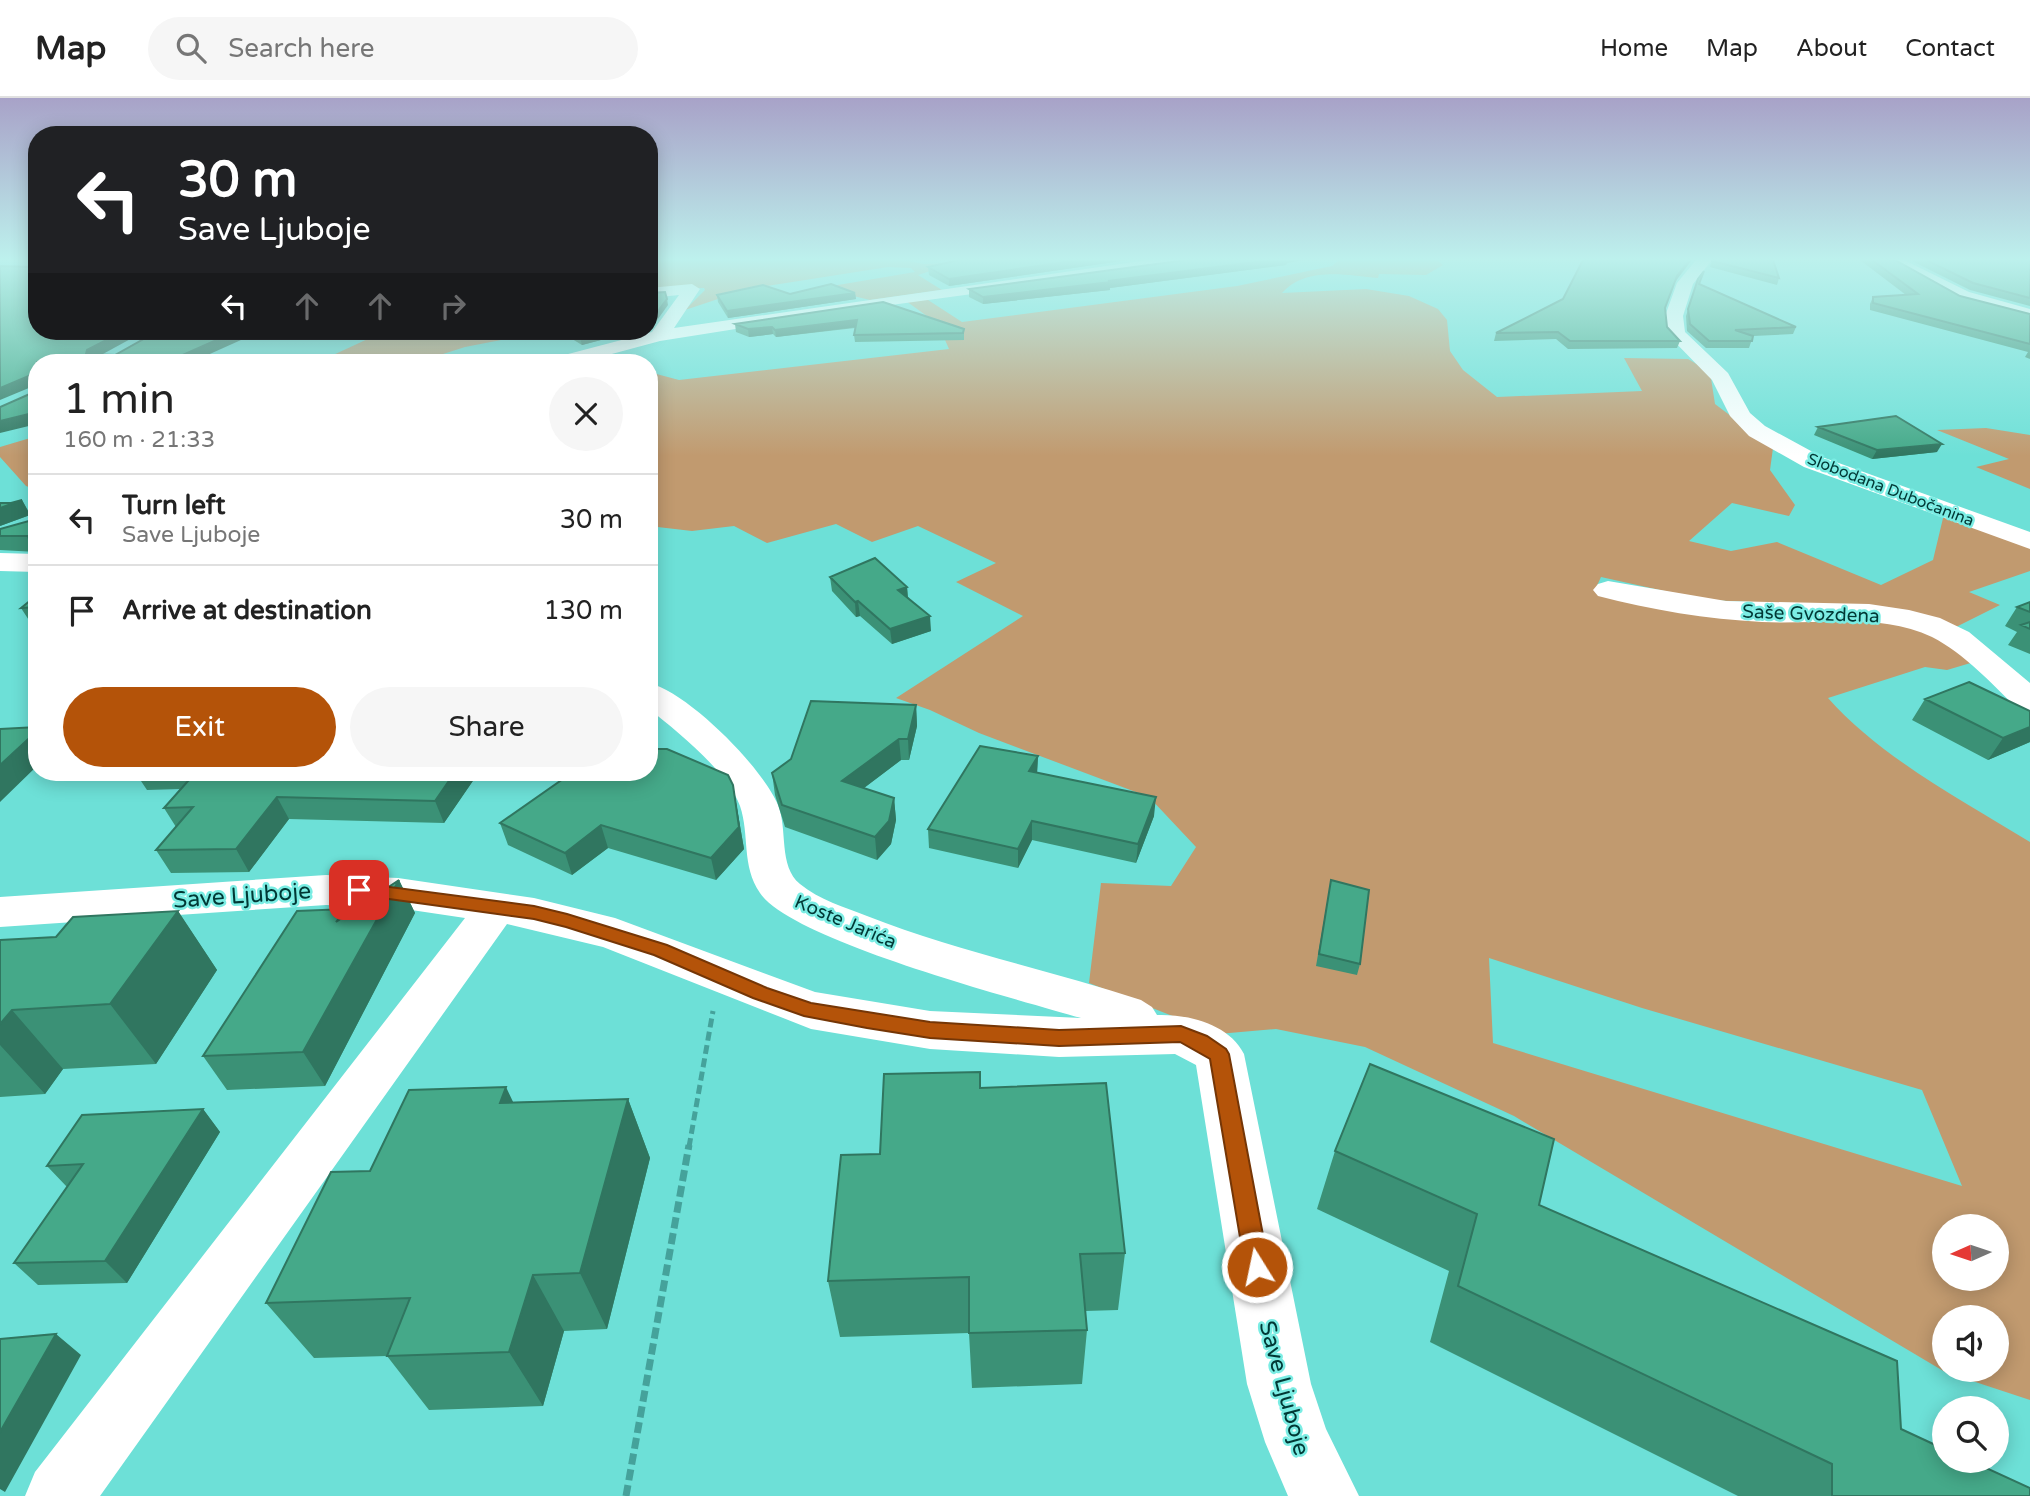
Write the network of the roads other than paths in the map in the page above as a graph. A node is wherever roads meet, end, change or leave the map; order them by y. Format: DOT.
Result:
graph roads {
  1 [pos="667,325"];
  2 [pos="727,325"];
  3 [pos="1675,325"];
  4 [pos="659,336"];
  5 [pos="644,340"];
  6 [pos="590,354"];
  7 [pos="2030,541"];
  8 [pos="0,562"];
  9 [pos="28,563"];
  10 [pos="1608,590"];
  11 [pos="658,700"];
  12 [pos="2030,702"];
  13 [pos="496,908"];
  14 [pos="0,912"];
  15 [pos="1142,1035"];
  16 [pos="59,1496"];
  17 [pos="1325,1496"];
  1 -- 4 [label="street"];
  2 -- 4 [label="street"];
  3 -- 7 [label="street, Slobodana Dubočanina"];
  5 -- 6 [label="street"];
  8 -- 9 [label="street"];
  10 -- 12 [label="street, Saše Gvozdena"];
  11 -- 15 [label="street, Koste Jarića"];
  13 -- 14 [label="street, Save Ljuboje"];
  13 -- 15 [label="street, Save Ljuboje"];
  13 -- 16 [label="street"];
  15 -- 17 [label="street, Save Ljuboje"];
}
